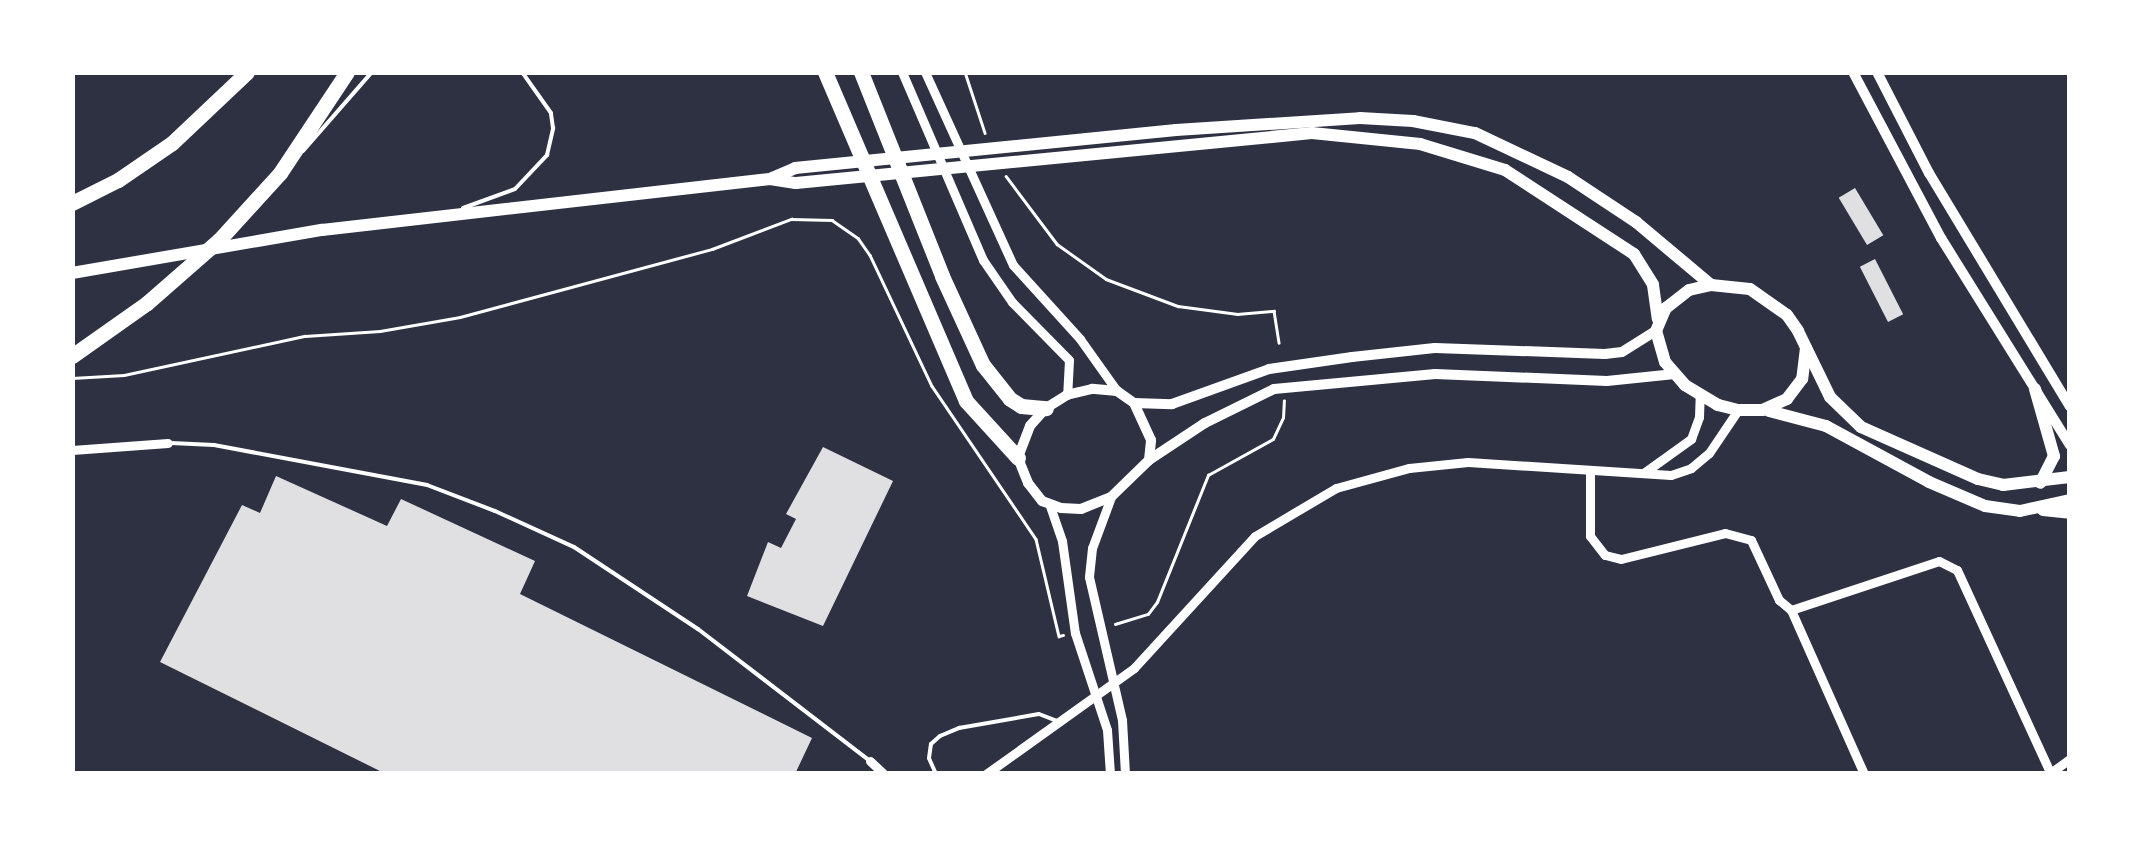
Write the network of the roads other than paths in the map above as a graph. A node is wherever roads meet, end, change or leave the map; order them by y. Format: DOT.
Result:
graph roads {
  1 [pos="247,72"];
  2 [pos="347,72"];
  3 [pos="372,72"];
  4 [pos="522,72"];
  5 [pos="825,72"];
  6 [pos="861,72"];
  7 [pos="902,72"];
  8 [pos="926,72"];
  9 [pos="1853,72"];
  10 [pos="1877,72"];
  11 [pos="1177,137"];
  12 [pos="262,194"];
  13 [pos="72,203"];
  14 [pos="416,219"];
  15 [pos="72,273"];
  16 [pos="1711,285"];
  17 [pos="1657,325"];
  18 [pos="1806,348"];
  19 [pos="72,356"];
  20 [pos="1675,374"];
  21 [pos="2035,389"];
  22 [pos="1117,391"];
  23 [pos="1067,394"];
  24 [pos="1700,394"];
  25 [pos="1134,403"];
  26 [pos="2070,406"];
  27 [pos="1046,408"];
  28 [pos="1738,410"];
  29 [pos="1762,410"];
  30 [pos="168,443"];
  31 [pos="2070,445"];
  32 [pos="72,450"];
  33 [pos="1018,458"];
  34 [pos="1149,460"];
  35 [pos="1590,472"];
  36 [pos="1643,474"];
  37 [pos="2070,478"];
  38 [pos="2040,484"];
  39 [pos="1111,497"];
  40 [pos="2070,500"];
  41 [pos="1050,506"];
  42 [pos="2041,510"];
  43 [pos="2070,513"];
  44 [pos="1791,610"];
  45 [pos="1112,684"];
  46 [pos="1095,696"];
  47 [pos="1057,720"];
  48 [pos="2070,758"];
  49 [pos="870,761"];
  50 [pos="2050,773"];
  51 [pos="884,774"];
  52 [pos="936,774"];
  53 [pos="986,774"];
  54 [pos="1110,774"];
  55 [pos="1125,774"];
  56 [pos="1864,774"];
  1 -- 13 [label="highway"];
  2 -- 12 [label="highway"];
  3 -- 12 [label="lane"];
  4 -- 14 [label="lane"];
  5 -- 33 [label="highway"];
  6 -- 27 [label="highway"];
  7 -- 23 [label="street"];
  8 -- 22 [label="street"];
  9 -- 21 [label="street"];
  10 -- 26 [label="street"];
  11 -- 14 [label="main road"];
  11 -- 16 [label="main road"];
  11 -- 17 [label="main road"];
  12 -- 19 [label="highway"];
  14 -- 15 [label="main road"];
  16 -- 17 [label="main road"];
  16 -- 18 [label="main road"];
  17 -- 20 [label="main road"];
  17 -- 25 [label="street"];
  18 -- 29 [label="main road"];
  18 -- 38 [label="main road"];
  20 -- 24 [label="main road"];
  20 -- 34 [label="street"];
  21 -- 31 [label="street"];
  21 -- 38 [label="main road"];
  22 -- 23 [label="street"];
  22 -- 25 [label="street"];
  23 -- 27 [label="street"];
  24 -- 28 [label="main road"];
  24 -- 36 [label="street"];
  25 -- 34 [label="street"];
  27 -- 33 [label="street"];
  28 -- 29 [label="main road"];
  28 -- 36 [label="street"];
  29 -- 42 [label="main road"];
  30 -- 32 [label="street"];
  30 -- 49 [label="lane"];
  33 -- 41 [label="street"];
  34 -- 39 [label="street"];
  35 -- 36 [label="street"];
  35 -- 44 [label="street"];
  35 -- 45 [label="street"];
  37 -- 38 [label="main road"];
  39 -- 41 [label="street"];
  39 -- 45 [label="street"];
  40 -- 42 [label="main road"];
  41 -- 46 [label="street"];
  42 -- 43 [label="main road"];
  44 -- 50 [label="street"];
  44 -- 56 [label="street"];
  45 -- 46 [label="street"];
  45 -- 55 [label="street"];
  46 -- 47 [label="street"];
  46 -- 54 [label="street"];
  47 -- 52 [label="lane"];
  47 -- 53 [label="street"];
  48 -- 50 [label="street"];
  49 -- 51 [label="street"];
}
